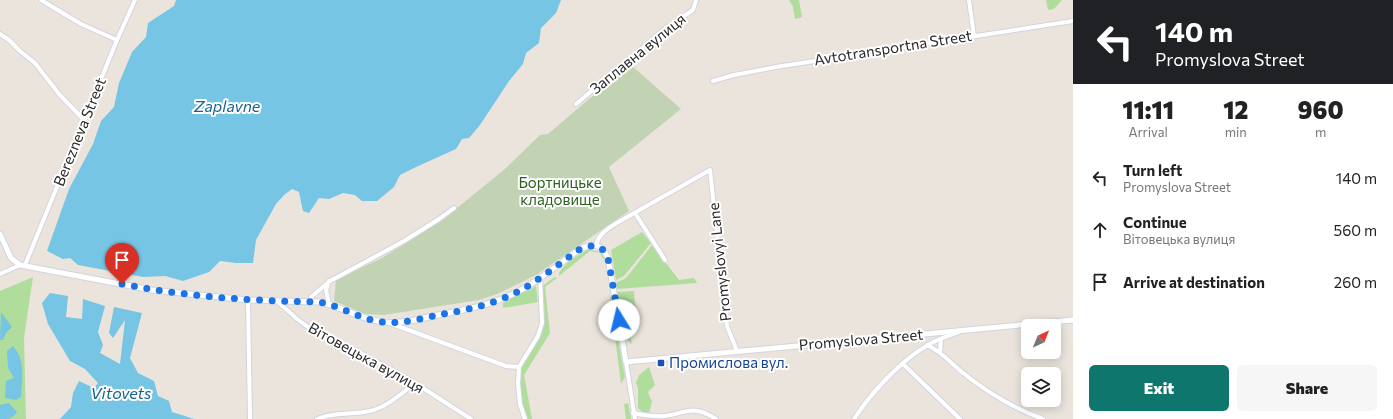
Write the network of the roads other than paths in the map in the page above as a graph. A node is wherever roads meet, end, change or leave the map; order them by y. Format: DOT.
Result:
graph roads {
  1 [pos="41,0"];
  2 [pos="135,0"];
  3 [pos="696,0"];
  4 [pos="969,0"];
  5 [pos="1073,21"];
  6 [pos="0,34"];
  7 [pos="974,36"];
  8 [pos="117,40"];
  9 [pos="713,81"];
  10 [pos="576,104"];
  11 [pos="84,120"];
  12 [pos="454,208"];
  13 [pos="635,213"];
  14 [pos="0,234"];
  15 [pos="596,245"];
  16 [pos="665,260"];
  17 [pos="23,265"];
  18 [pos="0,274"];
  19 [pos="540,277"];
  20 [pos="330,281"];
  21 [pos="248,300"];
  22 [pos="277,301"];
  23 [pos="310,302"];
  24 [pos="329,304"];
  25 [pos="1073,320"];
  26 [pos="388,322"];
  27 [pos="963,330"];
  28 [pos="941,339"];
  29 [pos="927,345"];
  30 [pos="737,351"];
  31 [pos="940,353"];
  32 [pos="626,362"];
  33 [pos="903,364"];
  34 [pos="518,367"];
  35 [pos="415,383"];
  36 [pos="633,413"];
  37 [pos="250,419"];
  38 [pos="317,419"];
  39 [pos="470,419"];
  40 [pos="525,419"];
  41 [pos="634,419"];
  42 [pos="716,419"];
  43 [pos="854,419"];
  44 [pos="960,419"];
  45 [pos="1043,419"];
  1 -- 8 [label="street"];
  2 -- 8 [label="street, Berezneva Street"];
  3 -- 10 [label="street, Заплавна вулиця"];
  4 -- 7 [label="street"];
  5 -- 7 [label="street, Avtotransportna Street"];
  6 -- 11 [label="street"];
  7 -- 9 [label="street, Avtotransportna Street"];
  8 -- 11 [label="street, Berezneva Street"];
  11 -- 17 [label="street, Berezneva Street"];
  12 -- 20 [label="street"];
  13 -- 15 [label="street"];
  13 -- 16 [label="street"];
  13 -- 30 [label="street, Promyslovyi Lane"];
  14 -- 17 [label="street"];
  15 -- 19 [label="street"];
  15 -- 32 [label="street"];
  17 -- 18 [label="street"];
  17 -- 21 [label="street"];
  19 -- 26 [label="street"];
  19 -- 34 [label="street"];
  20 -- 23 [label="street"];
  20 -- 24 [label="street"];
  21 -- 22 [label="street"];
  21 -- 37 [label="street"];
  22 -- 23 [label="street"];
  22 -- 35 [label="street, Вітовецька вулиця"];
  23 -- 24 [label="street"];
  24 -- 26 [label="street"];
  25 -- 27 [label="street, Promyslova Street"];
  26 -- 34 [label="street"];
  27 -- 28 [label="street"];
  27 -- 30 [label="street, Promyslova Street"];
  28 -- 29 [label="street"];
  28 -- 31 [label="street"];
  29 -- 31 [label="street"];
  29 -- 33 [label="street"];
  30 -- 32 [label="street, Promyslova Street"];
  31 -- 45 [label="street"];
  32 -- 36 [label="street"];
  33 -- 43 [label="street"];
  33 -- 44 [label="street"];
  34 -- 40 [label="street"];
  35 -- 38 [label="street"];
  35 -- 39 [label="street, Вітовецька вулиця"];
  36 -- 41 [label="street"];
  36 -- 42 [label="street"];
}
